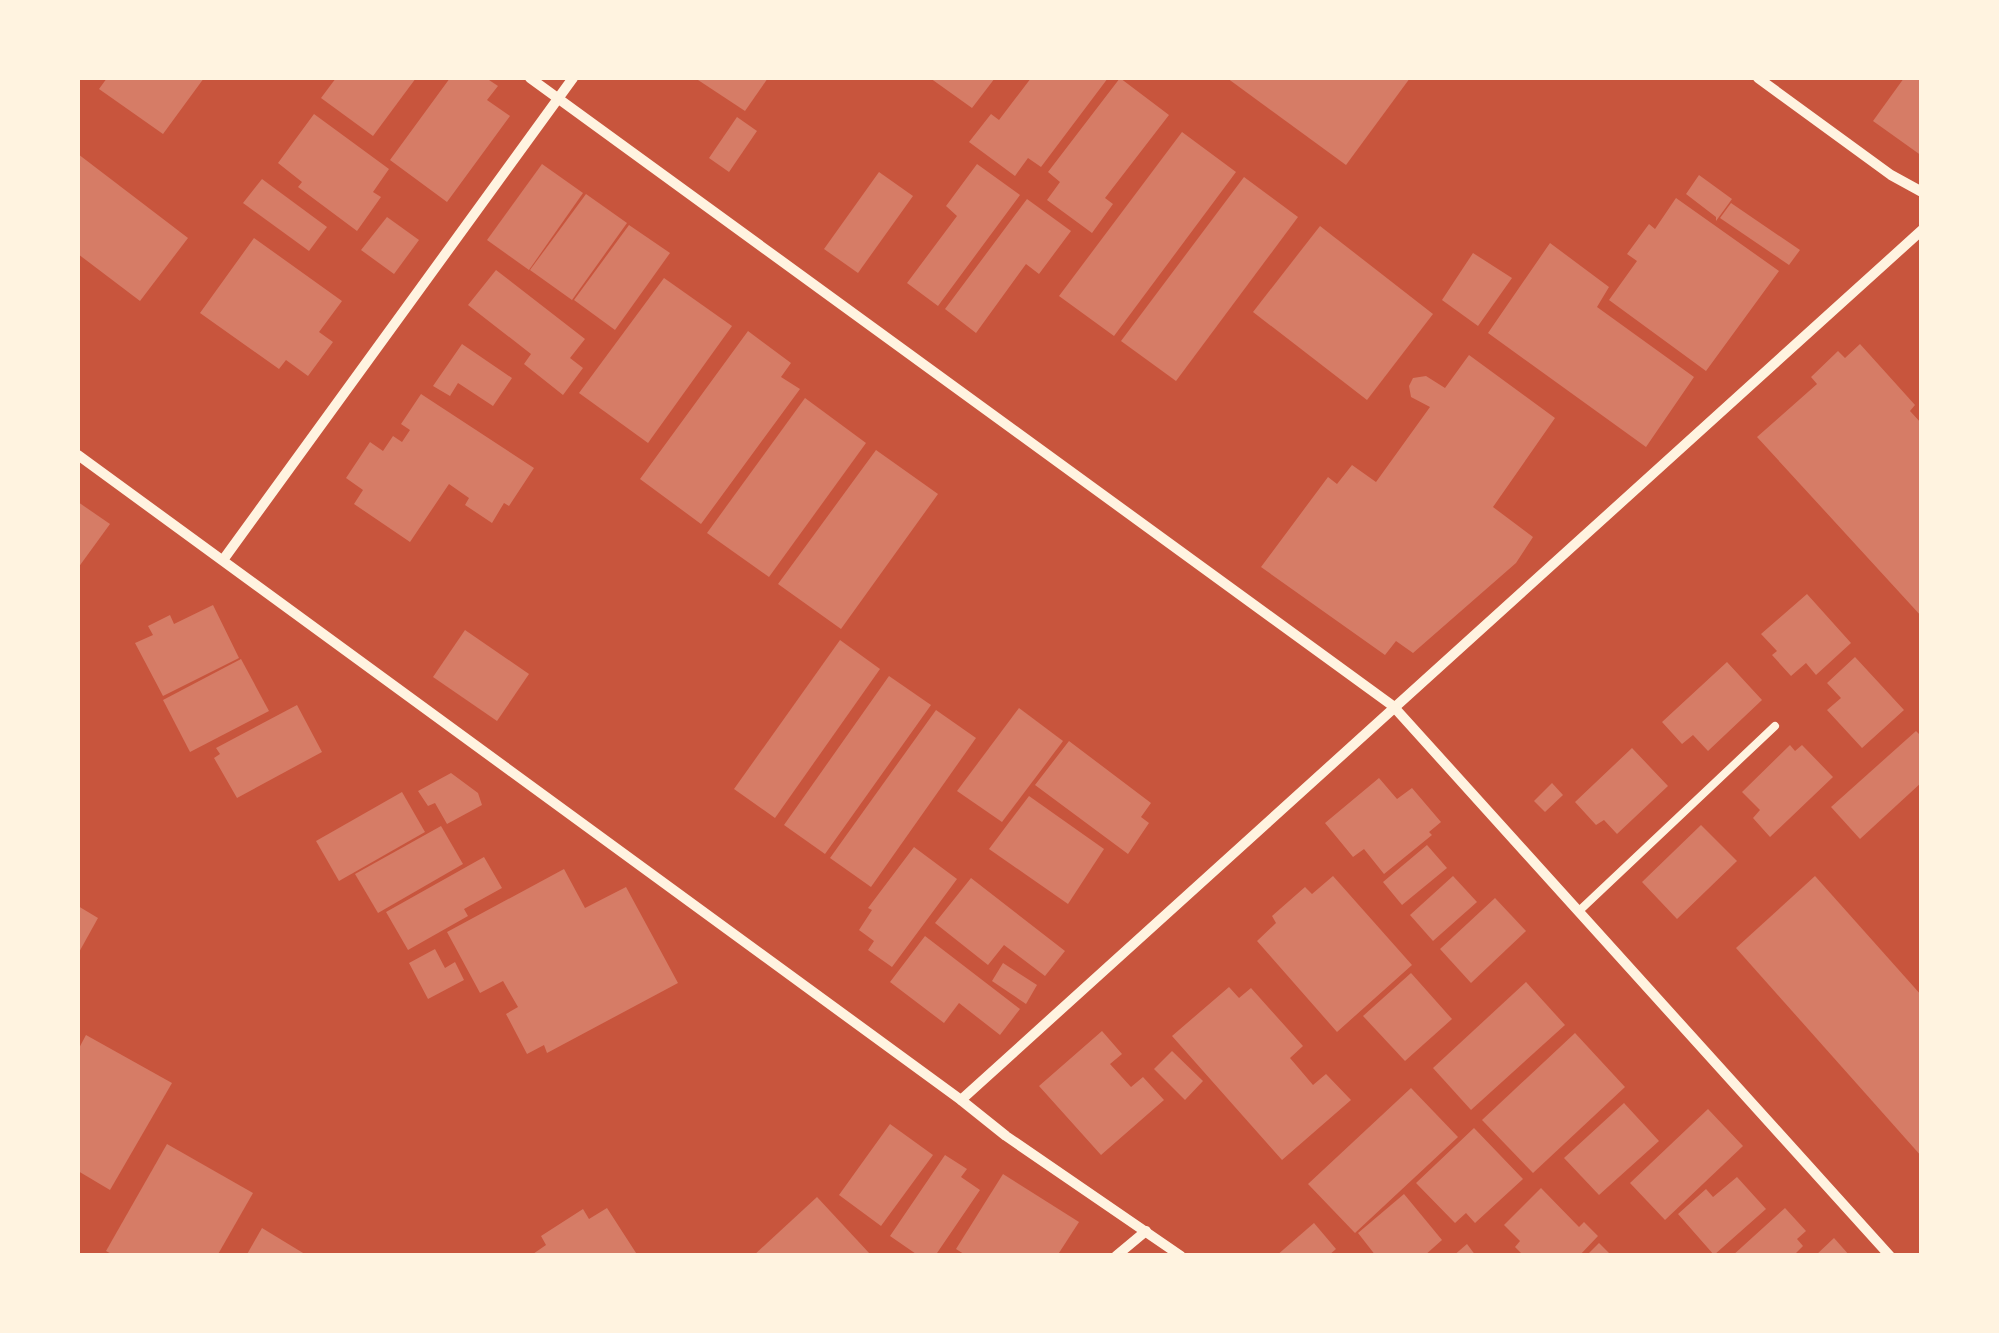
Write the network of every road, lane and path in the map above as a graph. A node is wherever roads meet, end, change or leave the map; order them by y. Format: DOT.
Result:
graph roads {
  1 [pos="530,78"];
  2 [pos="573,78"];
  3 [pos="1758,78"];
  4 [pos="558,98"];
  5 [pos="1922,192"];
  6 [pos="1922,230"];
  7 [pos="78,455"];
  8 [pos="223,560"];
  9 [pos="1393,706"];
  10 [pos="1776,726"];
  11 [pos="1580,912"];
  12 [pos="961,1100"];
  13 [pos="1146,1231"];
  14 [pos="1116,1256"];
  15 [pos="1181,1256"];
  16 [pos="1890,1256"];
  1 -- 4 [label="street"];
  2 -- 4 [label="street"];
  3 -- 5 [label="street"];
  4 -- 8 [label="street"];
  4 -- 9 [label="street"];
  6 -- 9 [label="street"];
  7 -- 8 [label="street"];
  8 -- 12 [label="street"];
  9 -- 11 [label="street"];
  9 -- 12 [label="street"];
  10 -- 11 [label="lane"];
  11 -- 16 [label="street"];
  12 -- 13 [label="street"];
  13 -- 14 [label="street"];
  13 -- 15 [label="street"];
}
